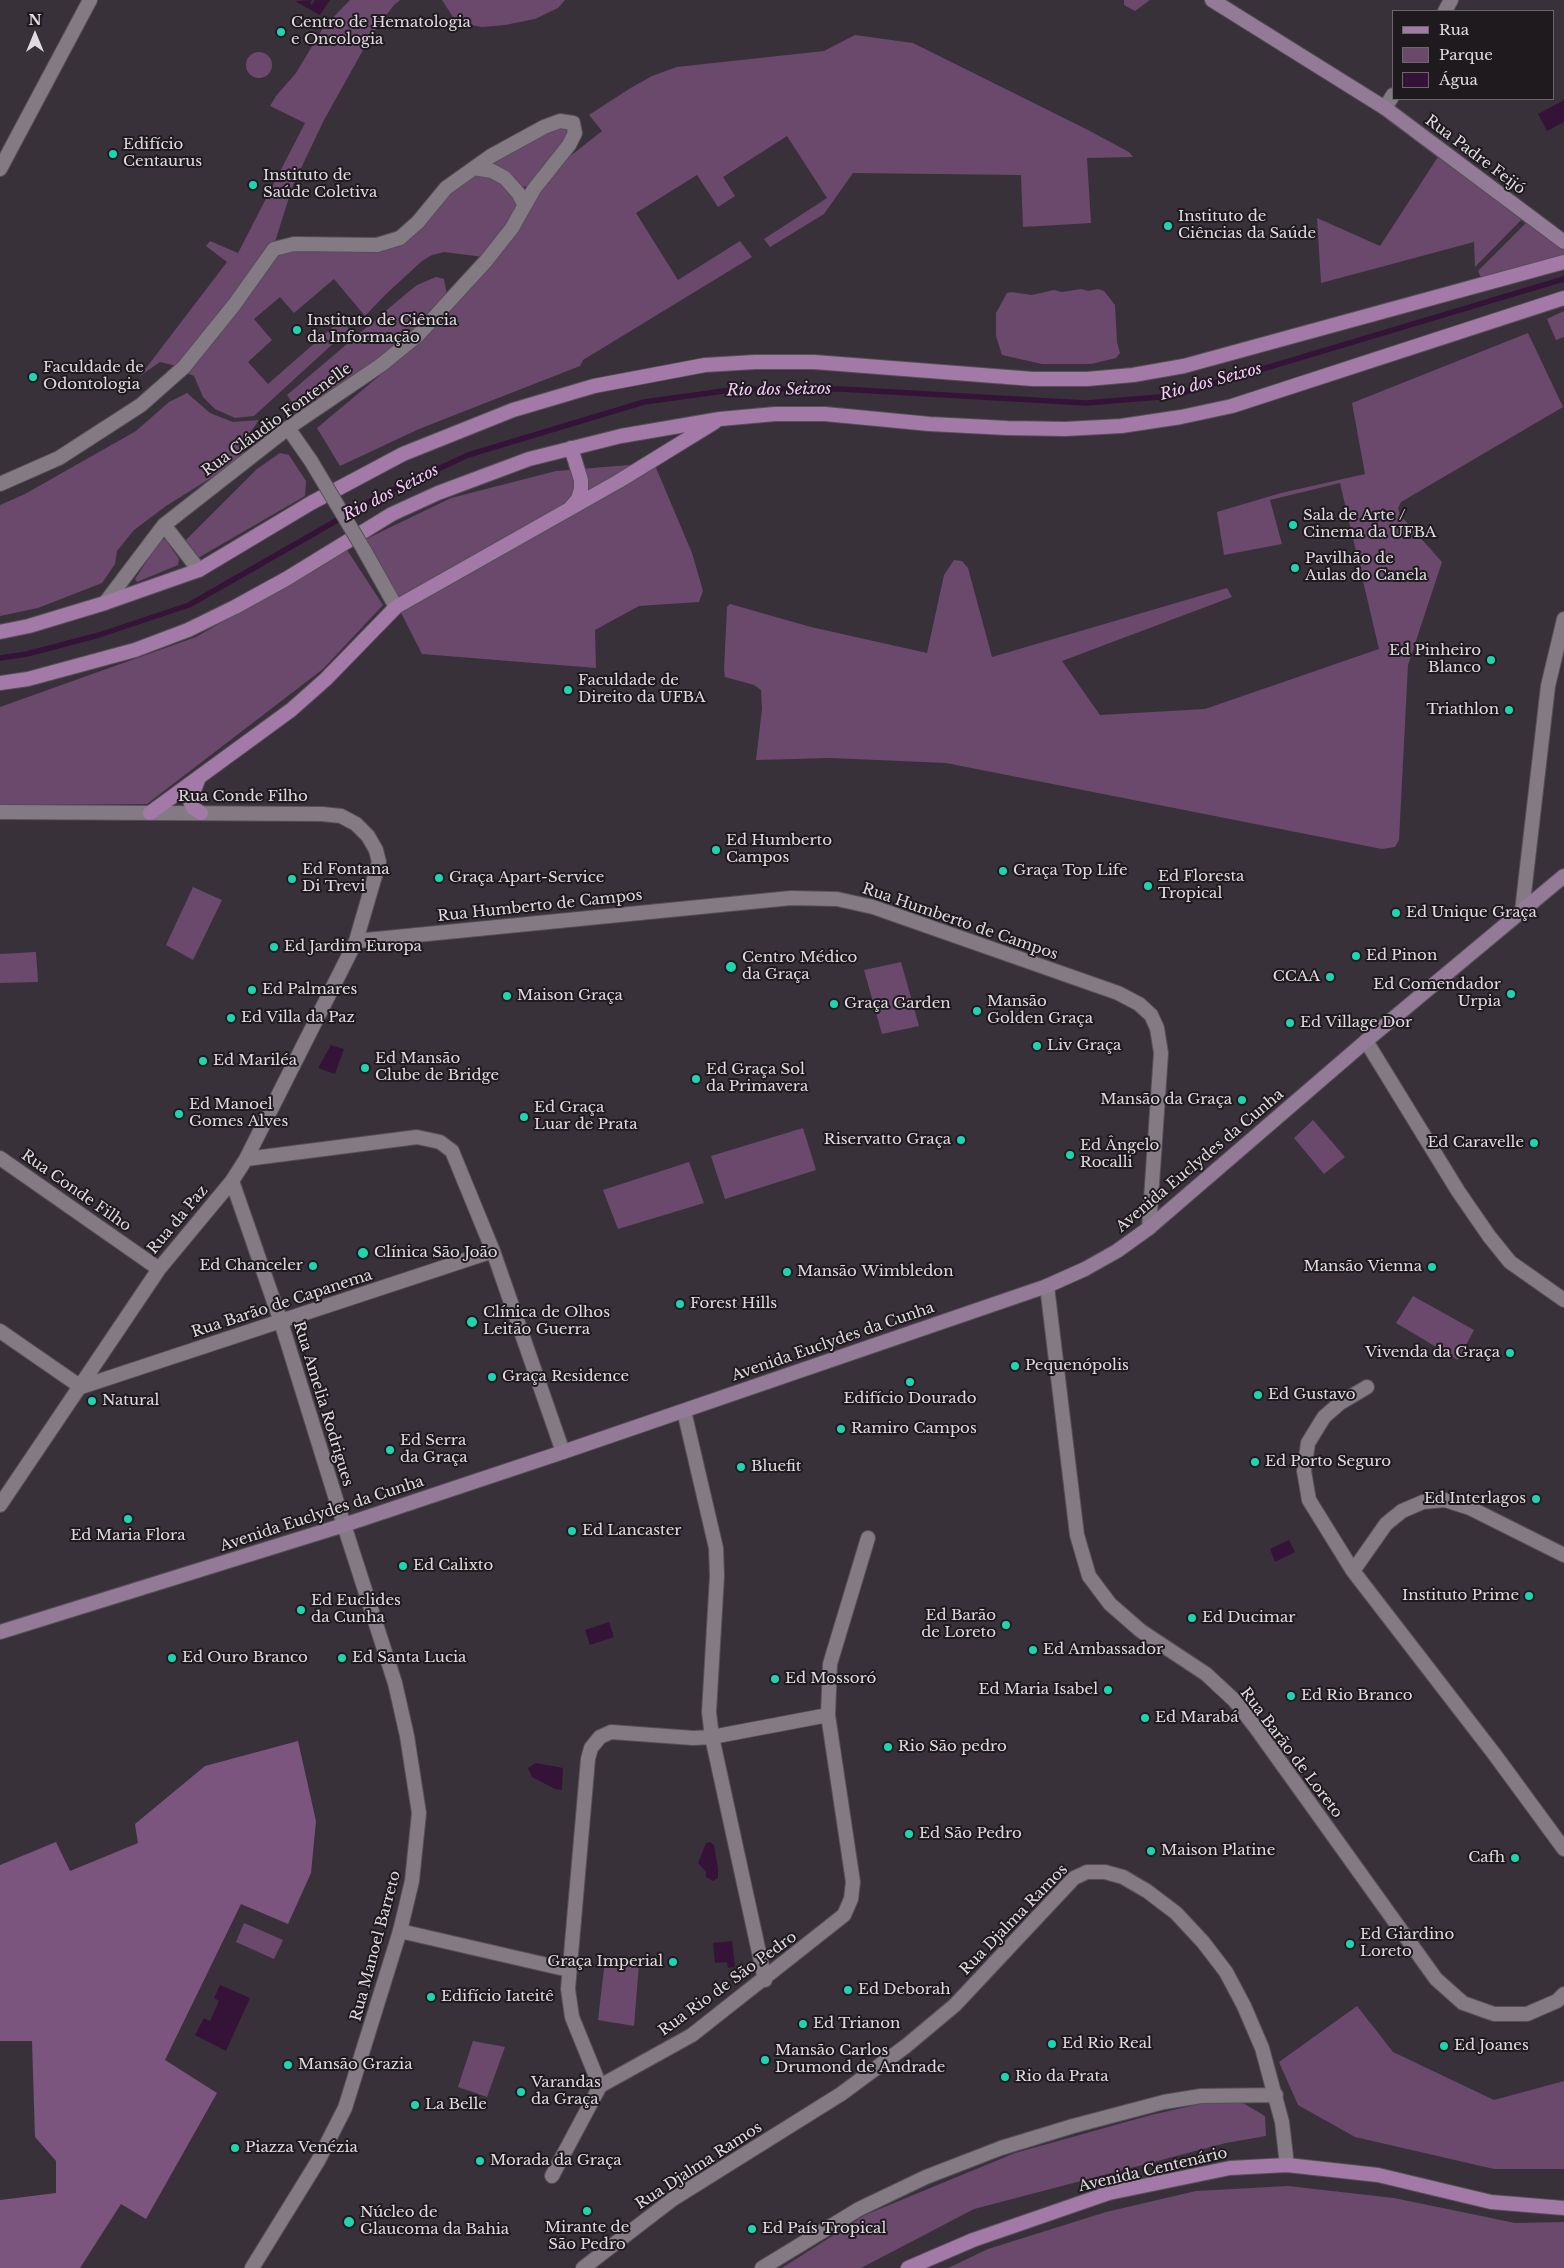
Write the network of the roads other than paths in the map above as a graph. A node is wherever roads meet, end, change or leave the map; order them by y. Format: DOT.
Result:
graph roads {
  1 [pos="90,0"];
  2 [pos="1212,0"];
  3 [pos="1392,97"];
  4 [pos="1385,108"];
  5 [pos="474,168"];
  6 [pos="0,169"];
  7 [pos="515,188"];
  8 [pos="534,189"];
  9 [pos="524,204"];
  10 [pos="1564,242"];
  11 [pos="1564,262"];
  12 [pos="1564,298"];
  13 [pos="720,419"];
  14 [pos="288,428"];
  15 [pos="571,448"];
  16 [pos="0,484"];
  17 [pos="571,508"];
  18 [pos="164,525"];
  19 [pos="199,570"];
  20 [pos="104,603"];
  21 [pos="396,607"];
  22 [pos="1564,619"];
  23 [pos="0,632"];
  24 [pos="28,679"];
  25 [pos="0,684"];
  26 [pos="0,691"];
  27 [pos="198,778"];
  28 [pos="0,812"];
  29 [pos="150,813"];
  30 [pos="201,813"];
  31 [pos="1564,876"];
  32 [pos="1522,911"];
  33 [pos="356,941"];
  34 [pos="1366,1041"];
  35 [pos="0,1158"];
  36 [pos="246,1159"];
  37 [pos="232,1181"];
  38 [pos="1149,1228"];
  39 [pos="493,1251"];
  40 [pos="159,1269"];
  41 [pos="1048,1286"];
  42 [pos="1564,1300"];
  43 [pos="281,1322"];
  44 [pos="0,1331"];
  45 [pos="81,1387"];
  46 [pos="1366,1387"];
  47 [pos="684,1411"];
  48 [pos="563,1452"];
  49 [pos="0,1505"];
  50 [pos="344,1525"];
  51 [pos="868,1538"];
  52 [pos="1564,1555"];
  53 [pos="1354,1571"];
  54 [pos="0,1632"];
  55 [pos="828,1715"];
  56 [pos="712,1737"];
  57 [pos="1564,1848"];
  58 [pos="400,1931"];
  59 [pos="569,1970"];
  60 [pos="765,1980"];
  61 [pos="1564,1994"];
  62 [pos="600,2086"];
  63 [pos="1276,2095"];
  64 [pos="1287,2165"];
  65 [pos="552,2176"];
  66 [pos="1564,2208"];
  67 [pos="252,2268"];
  68 [pos="583,2268"];
  69 [pos="762,2268"];
  70 [pos="908,2268"];
  1 -- 6 [label="street"];
  2 -- 4 [label="main road, Rua Padre Feijó"];
  3 -- 4 [label="street"];
  4 -- 10 [label="main road, Rua Padre Feijó"];
  5 -- 7 [label="street"];
  5 -- 8 [label="street, Rua Cláudio Fontenelle"];
  5 -- 16 [label="street"];
  7 -- 8 [label="street"];
  7 -- 9 [label="street"];
  8 -- 9 [label="street, Rua Cláudio Fontenelle"];
  9 -- 14 [label="street, Rua Cláudio Fontenelle"];
  11 -- 19 [label="main road"];
  12 -- 13 [label="main road"];
  13 -- 15 [label="main road"];
  13 -- 17 [label="main road"];
  14 -- 18 [label="street, Rua Cláudio Fontenelle"];
  14 -- 21 [label="street, bridge"];
  15 -- 17 [label="main road"];
  15 -- 24 [label="main road"];
  17 -- 21 [label="main road"];
  18 -- 19 [label="street"];
  18 -- 20 [label="street, Rua Cláudio Fontenelle"];
  19 -- 20 [label="main road"];
  20 -- 23 [label="main road"];
  21 -- 27 [label="main road"];
  22 -- 32 [label="street"];
  24 -- 25 [label="main road"];
  24 -- 26 [label="main road"];
  27 -- 29 [label="main road"];
  27 -- 30 [label="main road"];
  28 -- 29 [label="street, Rua Conde Filho"];
  29 -- 30 [label="street, Rua Conde Filho"];
  30 -- 33 [label="street, Rua Conde Filho"];
  31 -- 32 [label="main road, Avenida Euclydes da Cunha"];
  32 -- 34 [label="main road, Avenida Euclydes da Cunha"];
  33 -- 36 [label="street, Rua da Paz"];
  33 -- 38 [label="street, Rua Humberto de Campos"];
  34 -- 38 [label="main road, Avenida Euclydes da Cunha"];
  34 -- 42 [label="street"];
  35 -- 40 [label="street, Rua Conde Filho"];
  36 -- 37 [label="street, Rua da Paz"];
  36 -- 39 [label="street"];
  37 -- 40 [label="street, Rua da Paz"];
  37 -- 43 [label="street, Rua Amelia Rodrigues"];
  38 -- 41 [label="main road, Avenida Euclydes da Cunha"];
  39 -- 43 [label="street, Rua Barão de Capanema"];
  39 -- 48 [label="street"];
  40 -- 45 [label="street, Rua da Paz"];
  41 -- 47 [label="main road, Avenida Euclydes da Cunha"];
  41 -- 61 [label="street, Rua Barão de Loreto"];
  43 -- 45 [label="street, Rua Barão de Capanema"];
  43 -- 50 [label="street, Rua Amelia Rodrigues"];
  44 -- 45 [label="street"];
  45 -- 49 [label="street, Rua da Paz"];
  46 -- 53 [label="street"];
  47 -- 48 [label="main road, Avenida Euclydes da Cunha"];
  47 -- 56 [label="street"];
  48 -- 50 [label="main road, Avenida Euclydes da Cunha"];
  50 -- 54 [label="main road, Avenida Euclydes da Cunha"];
  50 -- 58 [label="street, Rua Manoel Barreto"];
  51 -- 55 [label="street, Rua Rio de São Pedro"];
  52 -- 53 [label="street"];
  53 -- 57 [label="street"];
  55 -- 56 [label="street"];
  55 -- 60 [label="street, Rua Rio de São Pedro"];
  56 -- 59 [label="street"];
  56 -- 60 [label="street"];
  58 -- 59 [label="street"];
  58 -- 67 [label="street, Rua Manoel Barreto"];
  59 -- 62 [label="street"];
  60 -- 62 [label="street, Rua Rio de São Pedro"];
  62 -- 65 [label="street"];
  63 -- 64 [label="street, Rua Djalma Ramos"];
  63 -- 68 [label="street, Rua Djalma Ramos"];
  63 -- 69 [label="street"];
  64 -- 66 [label="main road, Avenida Centenário"];
  64 -- 70 [label="main road, Avenida Centenário"];
}
